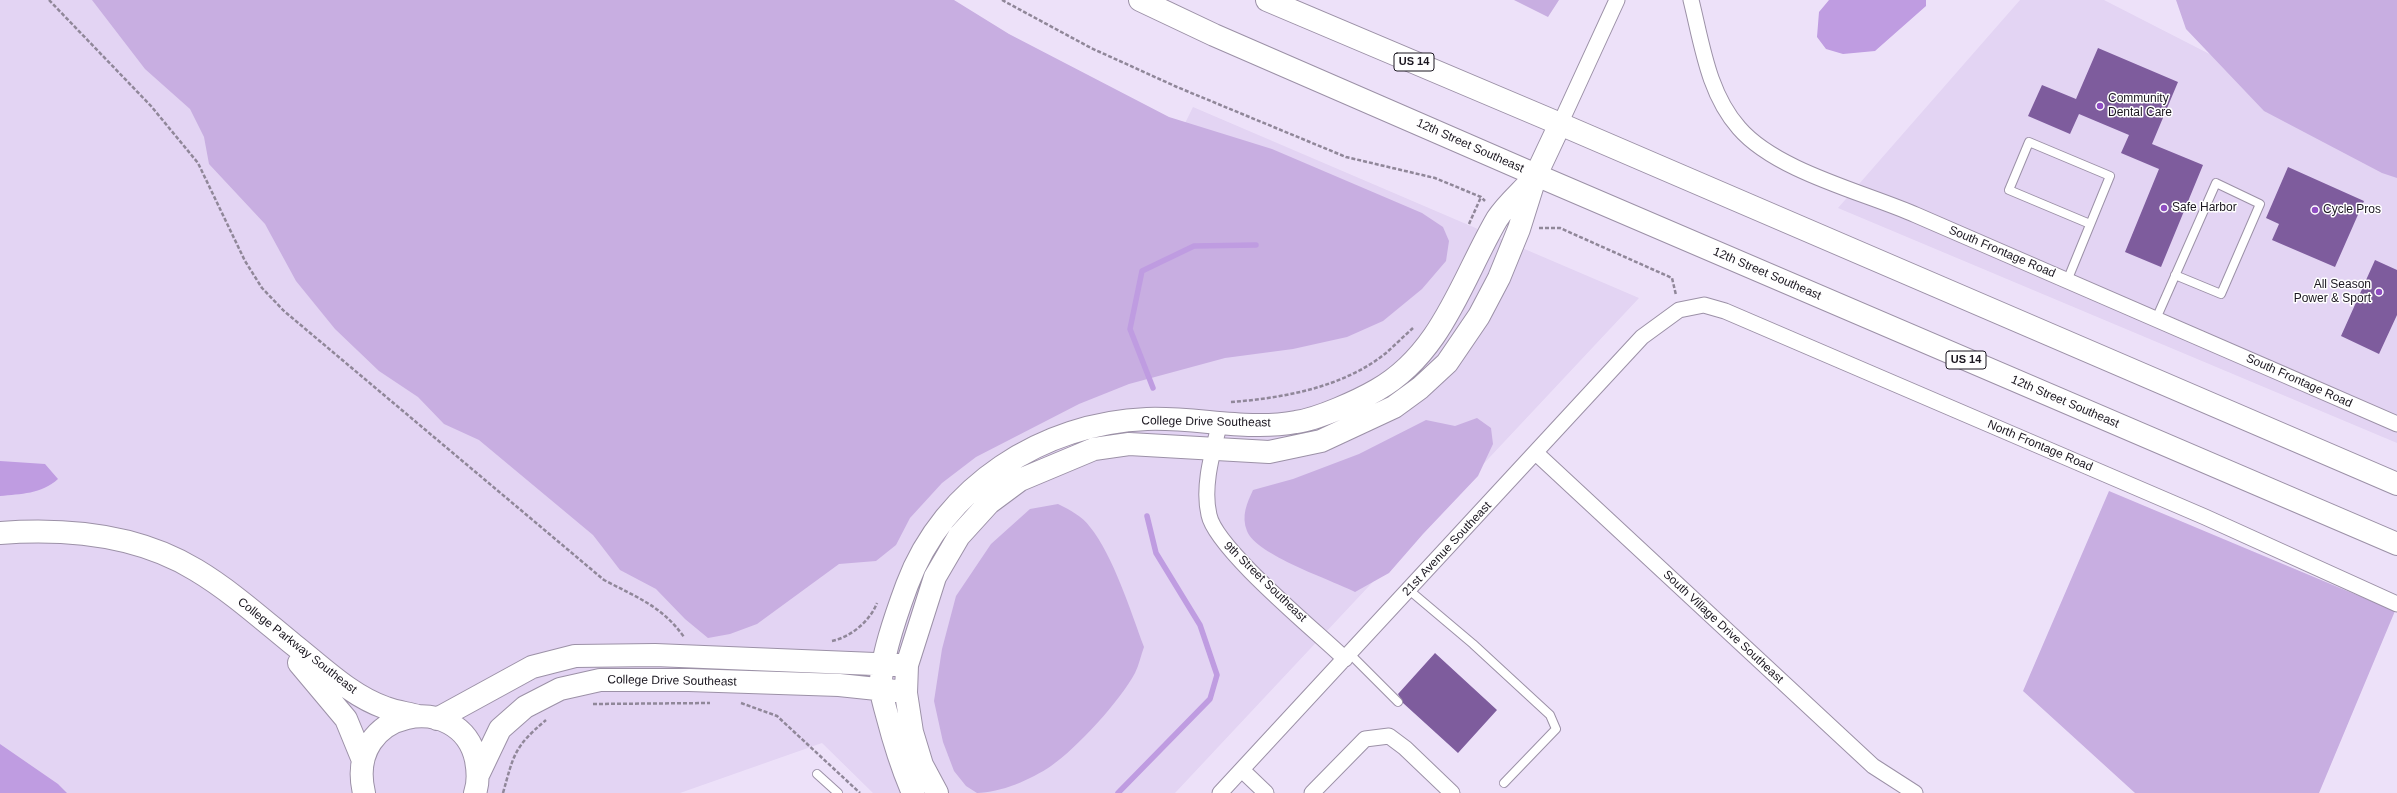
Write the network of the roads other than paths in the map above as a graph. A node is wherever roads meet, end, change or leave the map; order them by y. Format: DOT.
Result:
graph roads {
  1 [pos="1140,0"];
  2 [pos="1267,0"];
  3 [pos="1617,0"];
  4 [pos="1691,0"];
  5 [pos="1560,124"];
  6 [pos="1536,175"];
  7 [pos="2090,224"];
  8 [pos="2176,276"];
  9 [pos="2067,281"];
  10 [pos="1679,310"];
  11 [pos="2156,320"];
  12 [pos="1220,422"];
  13 [pos="2397,424"];
  14 [pos="1213,449"];
  15 [pos="1536,453"];
  16 [pos="2397,484"];
  17 [pos="0,533"];
  18 [pos="2397,544"];
  19 [pos="223,587"];
  20 [pos="1409,590"];
  21 [pos="2397,604"];
  22 [pos="1348,656"];
  23 [pos="884,664"];
  24 [pos="907,665"];
  25 [pos="881,689"];
  26 [pos="906,693"];
  27 [pos="1398,702"];
  28 [pos="428,717"];
  29 [pos="1242,770"];
  30 [pos="817,774"];
  31 [pos="360,780"];
  32 [pos="477,783"];
  33 [pos="1504,783"];
  34 [pos="838,793"];
  35 [pos="913,793"];
  36 [pos="937,793"];
  37 [pos="1220,793"];
  38 [pos="1266,793"];
  39 [pos="1312,793"];
  40 [pos="1452,793"];
  41 [pos="1915,793"];
  1 -- 6 [label="street, 12th Street Southeast / US 14"];
  2 -- 5 [label="street, US 14"];
  3 -- 5 [label="street"];
  4 -- 9 [label="street, South Frontage Road"];
  5 -- 6 [label="street"];
  5 -- 16 [label="street, US 14"];
  6 -- 12 [label="street, College Drive Southeast"];
  6 -- 14 [label="street, College Drive Southeast"];
  6 -- 18 [label="street, 12th Street Southeast / US 14"];
  7 -- 7 [label="lane"];
  7 -- 9 [label="lane"];
  8 -- 8 [label="lane"];
  8 -- 11 [label="lane"];
  9 -- 11 [label="street, South Frontage Road"];
  10 -- 15 [label="street, 21st Avenue Southeast"];
  10 -- 21 [label="street, North Frontage Road"];
  11 -- 13 [label="street, South Frontage Road"];
  12 -- 14 [label="street, 9th Street Southeast"];
  12 -- 23 [label="street, College Drive Southeast"];
  14 -- 22 [label="street, 9th Street Southeast"];
  14 -- 24 [label="street, College Drive Southeast"];
  15 -- 20 [label="street, 21st Avenue Southeast"];
  15 -- 41 [label="street, South Village Drive Southeast"];
  17 -- 19 [label="street, College Parkway Southeast"];
  19 -- 28 [label="street, College Parkway Southeast"];
  19 -- 31 [label="street, College Parkway Southeast"];
  20 -- 22 [label="street, 21st Avenue Southeast"];
  20 -- 33 [label="lane"];
  22 -- 27 [label="lane"];
  22 -- 29 [label="street, 21st Avenue Southeast"];
  23 -- 24 [label="street, College Drive Southeast"];
  23 -- 25 [label="street"];
  23 -- 28 [label="street, College Drive Southeast"];
  24 -- 26 [label="street"];
  25 -- 26 [label="street, College Drive Southeast"];
  25 -- 32 [label="street, College Drive Southeast"];
  25 -- 35 [label="street"];
  26 -- 36 [label="street"];
  28 -- 31 [label="street, College Drive Southeast"];
  28 -- 32 [label="street, College Parkway Southeast"];
  29 -- 37 [label="street, 21st Avenue Southeast"];
  29 -- 38 [label="street"];
  30 -- 34 [label="lane"];
  39 -- 40 [label="street"];
}
